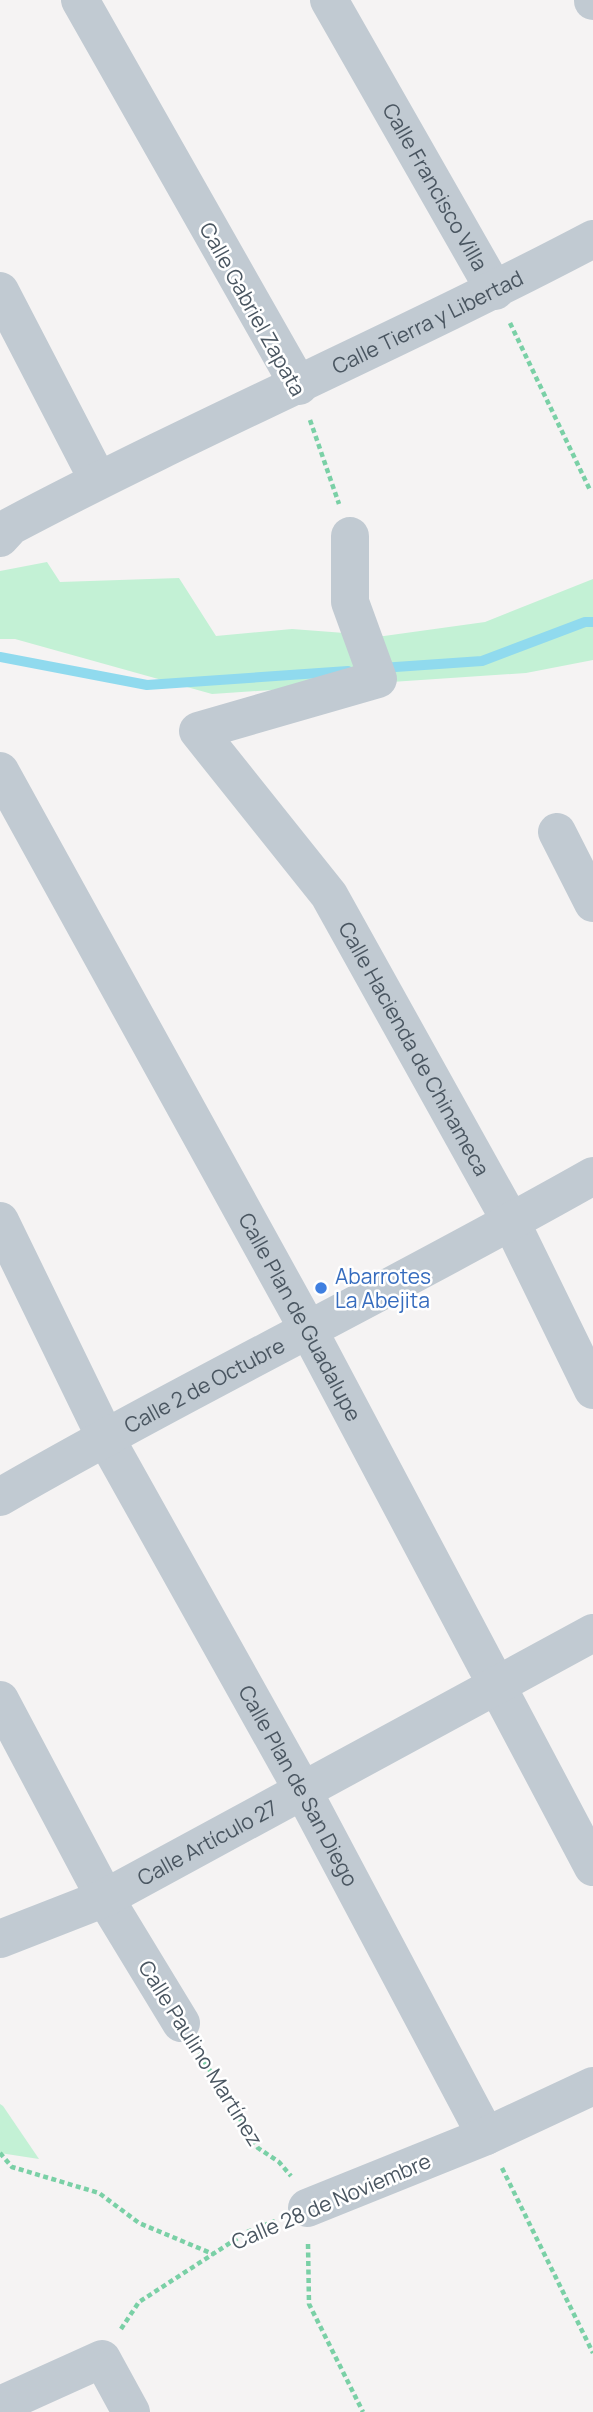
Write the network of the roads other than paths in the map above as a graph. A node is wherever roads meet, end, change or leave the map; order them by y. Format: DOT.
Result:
graph roads {
  1 [pos="80,0"];
  2 [pos="329,0"];
  3 [pos="593,239"];
  4 [pos="0,291"];
  5 [pos="495,291"];
  6 [pos="299,386"];
  7 [pos="98,480"];
  8 [pos="5,532"];
  9 [pos="350,536"];
  10 [pos="0,771"];
  11 [pos="557,832"];
  12 [pos="593,903"];
  13 [pos="593,1176"];
  14 [pos="0,1221"];
  15 [pos="512,1222"];
  16 [pos="309,1331"];
  17 [pos="593,1390"];
  18 [pos="105,1437"];
  19 [pos="0,1497"];
  20 [pos="593,1633"];
  21 [pos="497,1687"];
  22 [pos="0,1700"];
  23 [pos="303,1791"];
  24 [pos="593,1867"];
  25 [pos="105,1898"];
  26 [pos="0,1938"];
  27 [pos="181,2023"];
  28 [pos="593,2086"];
  29 [pos="486,2136"];
  30 [pos="307,2208"];
  31 [pos="0,2405"];
  32 [pos="131,2412"];
  1 -- 6 [label="street, Calle Gabriel Zapata"];
  2 -- 5 [label="street, Calle Francisco Villa"];
  3 -- 5 [label="street, Calle Tierra y Libertad"];
  4 -- 7 [label="street"];
  5 -- 6 [label="street, Calle Tierra y Libertad"];
  6 -- 7 [label="street, Calle Tierra y Libertad"];
  7 -- 8 [label="street, Calle Tierra y Libertad"];
  9 -- 15 [label="street, Calle Hacienda de Chinameca"];
  10 -- 16 [label="street, Calle Plan de Guadalupe"];
  11 -- 12 [label="street"];
  13 -- 15 [label="street, Calle 2 de Octubre"];
  14 -- 18 [label="street, Calle Plan de San Diego"];
  15 -- 16 [label="street, Calle 2 de Octubre"];
  15 -- 17 [label="street, Calle Hacienda de Chinameca"];
  16 -- 18 [label="street, Calle 2 de Octubre"];
  16 -- 21 [label="street, Calle Plan de Guadalupe"];
  18 -- 19 [label="street, Calle 2 de Octubre"];
  18 -- 23 [label="street, Calle Plan de San Diego"];
  20 -- 21 [label="street, Calle Artículo 27"];
  21 -- 23 [label="street, Calle Artículo 27"];
  21 -- 24 [label="street, Calle Plan de Guadalupe"];
  22 -- 25 [label="street, Calle Paulino Martínez"];
  23 -- 25 [label="street, Calle Artículo 27"];
  23 -- 29 [label="street, Calle Plan de San Diego"];
  25 -- 26 [label="street, Calle Artículo 27"];
  25 -- 27 [label="street, Calle Paulino Martínez"];
  28 -- 29 [label="street, Calle 28 de Noviembre"];
  29 -- 30 [label="street, Calle 28 de Noviembre"];
  31 -- 32 [label="street"];
}
